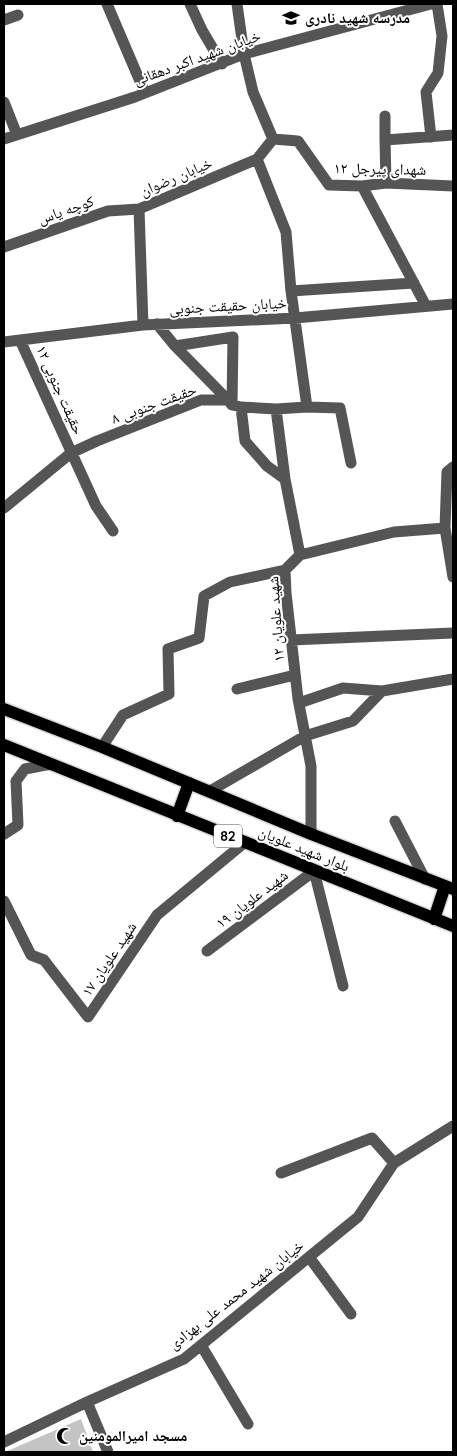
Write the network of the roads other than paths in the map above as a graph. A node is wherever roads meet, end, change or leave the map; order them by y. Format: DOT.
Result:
graph roads {
  1 [pos="107,4"];
  2 [pos="190,4"];
  3 [pos="237,4"];
  4 [pos="431,4"];
  5 [pos="437,4"];
  6 [pos="18,15"];
  7 [pos="4,20"];
  8 [pos="244,54"];
  9 [pos="222,64"];
  10 [pos="145,93"];
  11 [pos="4,102"];
  12 [pos="385,116"];
  13 [pos="17,135"];
  14 [pos="453,135"];
  15 [pos="431,137"];
  16 [pos="4,139"];
  17 [pos="273,139"];
  18 [pos="385,140"];
  19 [pos="257,159"];
  20 [pos="386,183"];
  21 [pos="362,186"];
  22 [pos="453,186"];
  23 [pos="138,209"];
  24 [pos="4,247"];
  25 [pos="414,283"];
  26 [pos="291,290"];
  27 [pos="453,304"];
  28 [pos="426,306"];
  29 [pos="295,318"];
  30 [pos="157,324"];
  31 [pos="143,325"];
  32 [pos="20,340"];
  33 [pos="4,342"];
  34 [pos="175,346"];
  35 [pos="233,404"];
  36 [pos="307,406"];
  37 [pos="276,409"];
  38 [pos="71,453"];
  39 [pos="351,463"];
  40 [pos="453,466"];
  41 [pos="285,479"];
  42 [pos="4,508"];
  43 [pos="445,528"];
  44 [pos="113,531"];
  45 [pos="300,555"];
  46 [pos="285,570"];
  47 [pos="453,577"];
  48 [pos="453,633"];
  49 [pos="291,640"];
  50 [pos="295,675"];
  51 [pos="453,679"];
  52 [pos="237,689"];
  53 [pos="382,691"];
  54 [pos="299,703"];
  55 [pos="4,709"];
  56 [pos="305,736"];
  57 [pos="4,745"];
  58 [pos="102,747"];
  59 [pos="51,764"];
  60 [pos="189,783"];
  61 [pos="210,791"];
  62 [pos="177,816"];
  63 [pos="395,821"];
  64 [pos="4,834"];
  65 [pos="311,834"];
  66 [pos="244,843"];
  67 [pos="314,871"];
  68 [pos="425,879"];
  69 [pos="449,888"];
  70 [pos="4,901"];
  71 [pos="434,919"];
  72 [pos="453,926"];
  73 [pos="207,951"];
  74 [pos="343,986"];
  75 [pos="453,1126"];
  76 [pos="394,1163"];
  77 [pos="281,1173"];
  78 [pos="309,1258"];
  79 [pos="350,1314"];
  80 [pos="201,1345"];
  81 [pos="88,1402"];
  82 [pos="248,1424"];
  83 [pos="4,1442"];
  84 [pos="108,1452"];
  1 -- 10 [label="street"];
  2 -- 9 [label="street"];
  3 -- 8 [label="street"];
  4 -- 8 [label="street, خیابان شهید اکبر دهقانی"];
  5 -- 15 [label="street"];
  6 -- 7 [label="street"];
  8 -- 9 [label="street, خیابان شهید اکبر دهقانی"];
  8 -- 17 [label="street"];
  9 -- 10 [label="street, خیابان شهید اکبر دهقانی"];
  10 -- 13 [label="street, خیابان شهید اکبر دهقانی"];
  11 -- 13 [label="street"];
  12 -- 18 [label="street"];
  13 -- 16 [label="street, خیابان شهید اکبر دهقانی"];
  14 -- 15 [label="street"];
  15 -- 18 [label="street"];
  17 -- 19 [label="street, خیابان رضوان"];
  17 -- 21 [label="street, شهدای پیرجل ۱۲"];
  18 -- 20 [label="street"];
  19 -- 23 [label="street, خیابان رضوان"];
  19 -- 26 [label="street"];
  20 -- 21 [label="street, شهدای پیرجل ۱۲"];
  20 -- 22 [label="street, شهدای پیرجل ۱۲"];
  21 -- 25 [label="street"];
  23 -- 24 [label="street, کوچه یاس"];
  23 -- 31 [label="street, خیابان رضوان"];
  25 -- 26 [label="street"];
  25 -- 28 [label="street"];
  26 -- 29 [label="street"];
  27 -- 28 [label="street, خیابان حقیقت جنوبی"];
  28 -- 29 [label="street, خیابان حقیقت جنوبی"];
  29 -- 30 [label="street, خیابان حقیقت جنوبی"];
  29 -- 36 [label="street"];
  30 -- 31 [label="street, خیابان حقیقت جنوبی"];
  30 -- 34 [label="street"];
  31 -- 32 [label="street, خیابان حقیقت جنوبی"];
  32 -- 33 [label="street, خیابان حقیقت جنوبی"];
  32 -- 38 [label="street, حقیقت جنوبی ۱۲"];
  34 -- 35 [label="street"];
  34 -- 35 [label="street"];
  35 -- 37 [label="street, حقیقت جنوبی ۸"];
  35 -- 38 [label="street, حقیقت جنوبی ۸"];
  35 -- 41 [label="street"];
  36 -- 37 [label="street, حقیقت جنوبی ۸"];
  36 -- 39 [label="street, حقیقت جنوبی ۸"];
  37 -- 41 [label="street"];
  38 -- 42 [label="street, حقیقت جنوبی ۸"];
  38 -- 44 [label="street, حقیقت جنوبی ۱۲"];
  40 -- 43 [label="street"];
  41 -- 45 [label="street"];
  43 -- 45 [label="street"];
  43 -- 47 [label="street"];
  45 -- 46 [label="street, شهید علویان ۱۲"];
  46 -- 49 [label="street, شهید علویان ۱۲"];
  46 -- 58 [label="street"];
  48 -- 49 [label="street"];
  49 -- 50 [label="street, شهید علویان ۱۲"];
  50 -- 52 [label="street"];
  50 -- 54 [label="street, شهید علویان ۱۲"];
  51 -- 53 [label="street"];
  53 -- 54 [label="street"];
  53 -- 56 [label="street"];
  54 -- 56 [label="street, شهید علویان ۱۲"];
  55 -- 58 [label="main road, بلوار شهید علویان / 82"];
  56 -- 61 [label="street"];
  56 -- 65 [label="street, شهید علویان ۱۲"];
  57 -- 59 [label="main road, بلوار شهید علویان / 82"];
  58 -- 60 [label="main road, بلوار شهید علویان / 82"];
  59 -- 62 [label="main road, بلوار شهید علویان / 82"];
  59 -- 64 [label="street"];
  60 -- 61 [label="main road, بلوار شهید علویان / 82"];
  60 -- 62 [label="main road"];
  61 -- 65 [label="main road, بلوار شهید علویان / 82"];
  62 -- 66 [label="main road, بلوار شهید علویان / 82"];
  63 -- 68 [label="street"];
  65 -- 68 [label="main road, بلوار شهید علویان / 82"];
  66 -- 67 [label="main road, بلوار شهید علویان / 82"];
  66 -- 70 [label="street, شهید علویان ۱۷"];
  67 -- 71 [label="main road, بلوار شهید علویان / 82"];
  67 -- 73 [label="street, شهید علویان ۱۹"];
  67 -- 74 [label="street"];
  68 -- 69 [label="main road, بلوار شهید علویان / 82"];
  69 -- 71 [label="main road"];
  71 -- 72 [label="main road, بلوار شهید علویان / 82"];
  75 -- 76 [label="street, خیابان شهید محمد علی بهزادی"];
  76 -- 77 [label="street"];
  76 -- 78 [label="street, خیابان شهید محمد علی بهزادی"];
  78 -- 79 [label="street"];
  78 -- 80 [label="street, خیابان شهید محمد علی بهزادی"];
  80 -- 81 [label="street, خیابان شهید محمد علی بهزادی"];
  80 -- 82 [label="street"];
  81 -- 83 [label="street, خیابان شهید محمد علی بهزادی"];
  81 -- 84 [label="street"];
}
